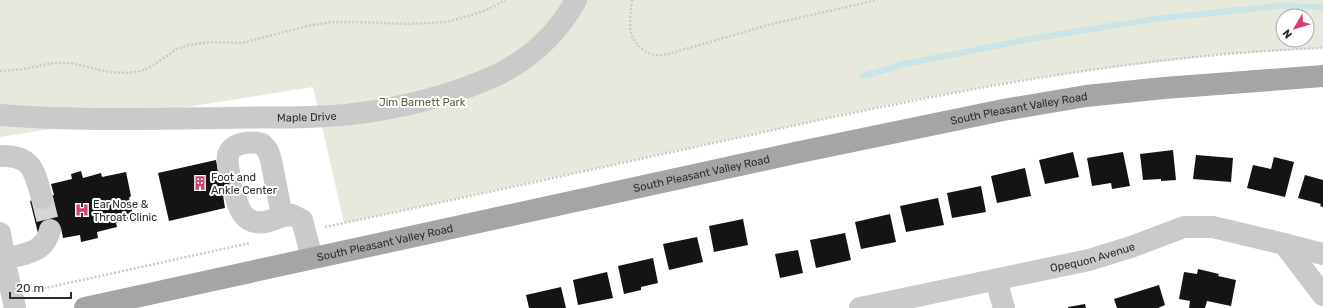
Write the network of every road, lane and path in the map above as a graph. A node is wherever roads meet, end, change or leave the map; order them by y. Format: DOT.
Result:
graph roads {
  1 [pos="505,0"];
  2 [pos="576,0"];
  3 [pos="632,0"];
  4 [pos="877,0"];
  5 [pos="1323,48"];
  6 [pos="0,71"];
  7 [pos="1323,76"];
  8 [pos="0,115"];
  9 [pos="0,156"];
  10 [pos="229,172"];
  11 [pos="235,193"];
  12 [pos="42,198"];
  13 [pos="282,216"];
  14 [pos="50,230"];
  15 [pos="306,231"];
  16 [pos="0,233"];
  17 [pos="252,243"];
  18 [pos="1284,244"];
  19 [pos="1323,254"];
  20 [pos="312,258"];
  21 [pos="4,259"];
  22 [pos="996,280"];
  23 [pos="1323,295"];
  24 [pos="14,302"];
  25 [pos="85,308"];
  26 [pos="860,308"];
  27 [pos="1004,308"];
  1 -- 6 [label="path"];
  2 -- 8 [label="street, Maple Drive"];
  3 -- 4 [label="path"];
  5 -- 15 [label="path"];
  7 -- 20 [label="main road, South Pleasant Valley Road"];
  9 -- 12 [label="street"];
  10 -- 13 [label="street"];
  11 -- 13 [label="street"];
  13 -- 15 [label="street"];
  14 -- 21 [label="street"];
  15 -- 20 [label="street"];
  16 -- 21 [label="street"];
  17 -- 24 [label="path"];
  18 -- 19 [label="street, Opequon Avenue"];
  18 -- 22 [label="street, Opequon Avenue"];
  18 -- 23 [label="street"];
  20 -- 25 [label="main road, South Pleasant Valley Road"];
  21 -- 24 [label="street"];
  22 -- 26 [label="street, Opequon Avenue"];
  22 -- 27 [label="street"];
}
